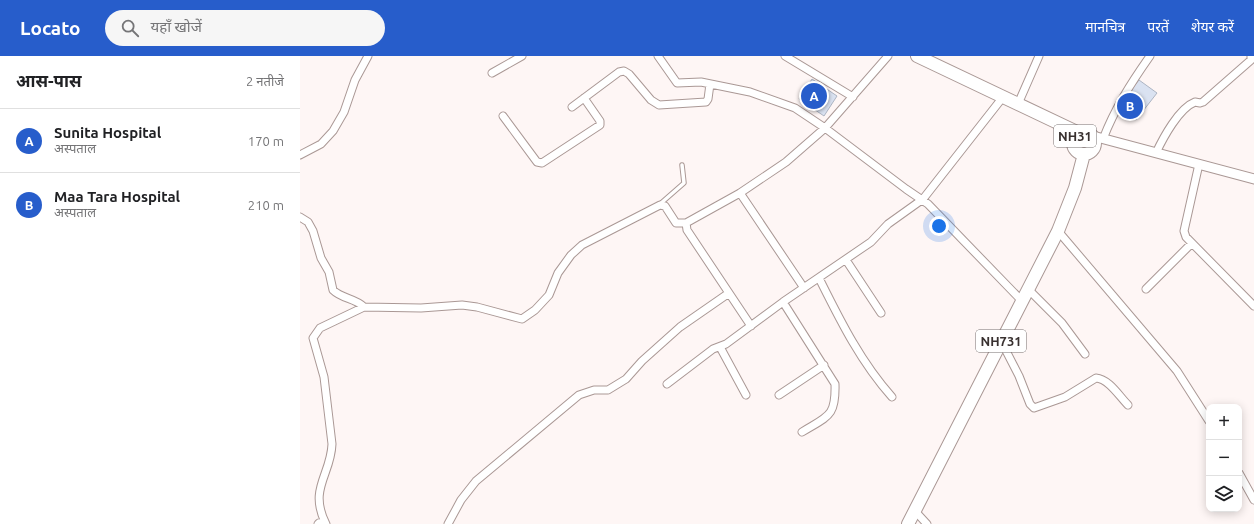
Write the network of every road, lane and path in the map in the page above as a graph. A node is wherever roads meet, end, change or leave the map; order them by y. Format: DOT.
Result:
graph roads {
  1 [pos="368,56"];
  2 [pos="522,56"];
  3 [pos="658,56"];
  4 [pos="785,56"];
  5 [pos="888,56"];
  6 [pos="917,56"];
  7 [pos="1038,56"];
  8 [pos="1150,56"];
  9 [pos="1251,56"];
  10 [pos="492,73"];
  11 [pos="710,84"];
  12 [pos="853,97"];
  13 [pos="1003,97"];
  14 [pos="584,98"];
  15 [pos="1018,104"];
  16 [pos="572,107"];
  17 [pos="502,116"];
  18 [pos="825,128"];
  19 [pos="1079,133"];
  20 [pos="1098,138"];
  21 [pos="1156,153"];
  22 [pos="1084,154"];
  23 [pos="300,155"];
  24 [pos="1199,164"];
  25 [pos="682,165"];
  26 [pos="1254,179"];
  27 [pos="740,192"];
  28 [pos="923,199"];
  29 [pos="660,205"];
  30 [pos="300,217"];
  31 [pos="686,223"];
  32 [pos="1058,231"];
  33 [pos="1192,243"];
  34 [pos="846,260"];
  35 [pos="819,278"];
  36 [pos="804,288"];
  37 [pos="1028,289"];
  38 [pos="1146,289"];
  39 [pos="729,293"];
  40 [pos="1022,300"];
  41 [pos="783,302"];
  42 [pos="1254,306"];
  43 [pos="364,307"];
  44 [pos="882,314"];
  45 [pos="751,326"];
  46 [pos="1001,341"];
  47 [pos="720,347"];
  48 [pos="1085,354"];
  49 [pos="824,365"];
  50 [pos="667,384"];
  51 [pos="746,395"];
  52 [pos="779,395"];
  53 [pos="892,397"];
  54 [pos="1128,405"];
  55 [pos="1206,416"];
  56 [pos="802,432"];
  57 [pos="1240,476"];
  58 [pos="1254,500"];
  59 [pos="915,511"];
  60 [pos="321,524"];
  61 [pos="448,524"];
  62 [pos="908,524"];
  63 [pos="927,524"];
  1 -- 23 [label="street"];
  2 -- 10 [label="street"];
  3 -- 11 [label="street"];
  4 -- 12 [label="street"];
  5 -- 12 [label="street"];
  6 -- 13 [label="highway"];
  7 -- 15 [label="street"];
  8 -- 20 [label="street"];
  9 -- 21 [label="street"];
  11 -- 14 [label="street"];
  11 -- 18 [label="street"];
  12 -- 18 [label="street"];
  13 -- 15 [label="highway"];
  13 -- 28 [label="street"];
  14 -- 16 [label="street"];
  14 -- 17 [label="street"];
  15 -- 19 [label="highway"];
  18 -- 27 [label="street"];
  18 -- 28 [label="street"];
  19 -- 20 [label="highway, NH31"];
  19 -- 22 [label="highway, NH31"];
  20 -- 21 [label="main road"];
  20 -- 22 [label="highway, NH31"];
  21 -- 24 [label="main road"];
  22 -- 32 [label="highway, NH731"];
  24 -- 26 [label="main road"];
  24 -- 33 [label="street"];
  25 -- 29 [label="lane"];
  27 -- 31 [label="street"];
  27 -- 36 [label="street"];
  28 -- 34 [label="street"];
  28 -- 40 [label="street"];
  29 -- 31 [label="street"];
  29 -- 43 [label="street"];
  30 -- 43 [label="street"];
  31 -- 39 [label="street"];
  32 -- 37 [label="highway, NH731"];
  32 -- 55 [label="street"];
  33 -- 38 [label="street"];
  33 -- 42 [label="street"];
  34 -- 35 [label="street"];
  34 -- 44 [label="street"];
  35 -- 36 [label="street"];
  35 -- 53 [label="street"];
  36 -- 41 [label="street"];
  37 -- 40 [label="highway, NH731"];
  37 -- 48 [label="street"];
  39 -- 45 [label="street"];
  39 -- 61 [label="street"];
  40 -- 46 [label="highway, NH731"];
  41 -- 45 [label="street"];
  41 -- 49 [label="street"];
  43 -- 60 [label="street"];
  45 -- 47 [label="street"];
  46 -- 54 [label="street"];
  46 -- 59 [label="highway, NH731"];
  47 -- 50 [label="street"];
  47 -- 51 [label="street"];
  49 -- 52 [label="street"];
  49 -- 56 [label="street"];
  57 -- 58 [label="street"];
  59 -- 62 [label="highway, NH731"];
  59 -- 63 [label="street"];
}
